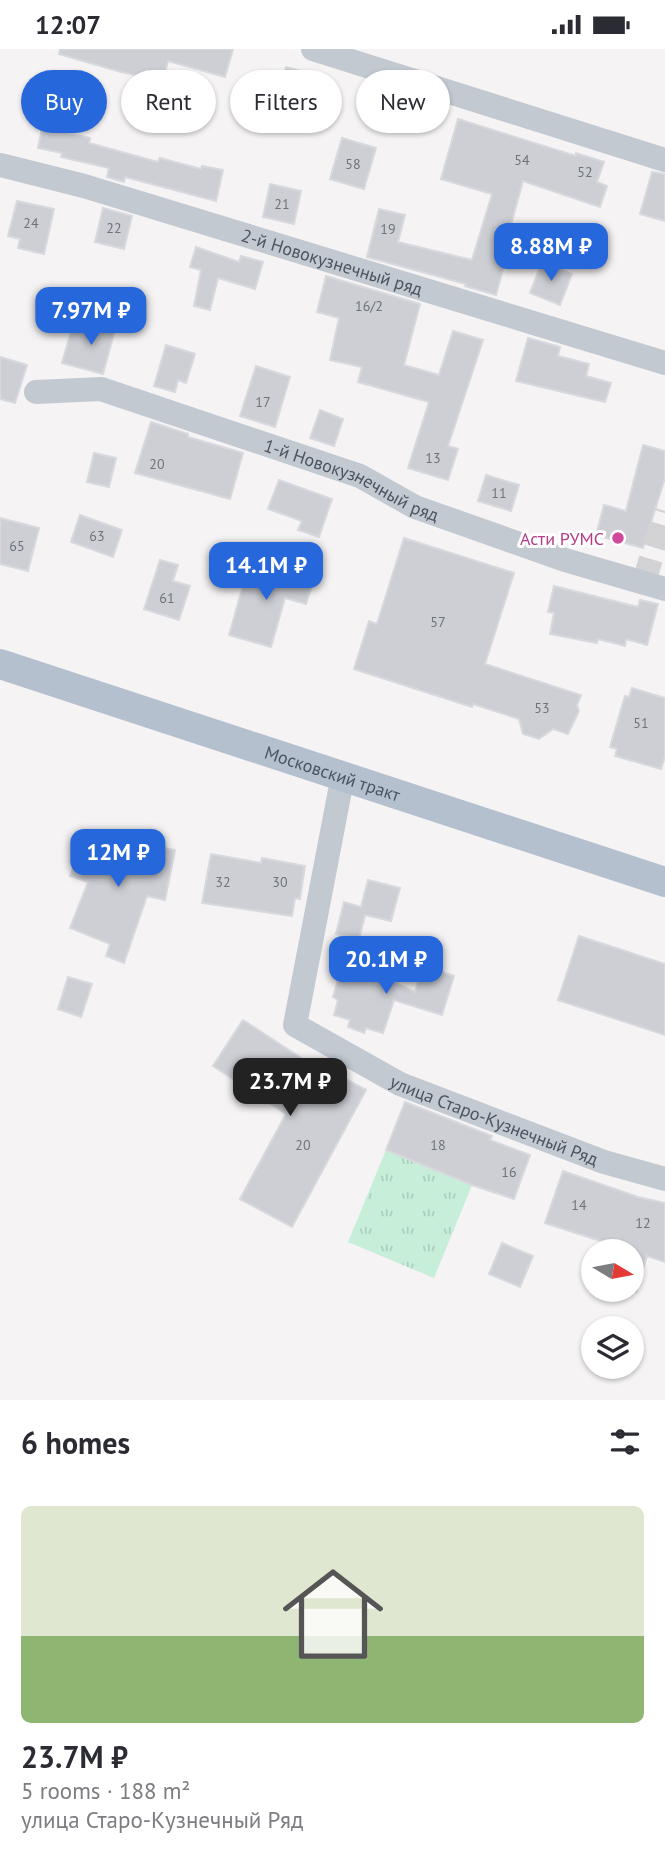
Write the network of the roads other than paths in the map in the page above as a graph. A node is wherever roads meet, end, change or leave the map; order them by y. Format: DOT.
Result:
graph roads {
  1 [pos="313,49"];
  2 [pos="665,160"];
  3 [pos="0,165"];
  4 [pos="665,363"];
  5 [pos="36,392"];
  6 [pos="665,589"];
  7 [pos="0,664"];
  8 [pos="343,775"];
  9 [pos="665,881"];
  10 [pos="665,1179"];
  1 -- 2 [label="street"];
  3 -- 4 [label="street, 2-й Новокузнечный ряд"];
  5 -- 6 [label="street, 1-й Новокузнечный ряд"];
  7 -- 8 [label="main road, Московский тракт"];
  8 -- 9 [label="main road, Московский тракт"];
  8 -- 10 [label="street, улица Старо-Кузнечный Ряд"];
}
